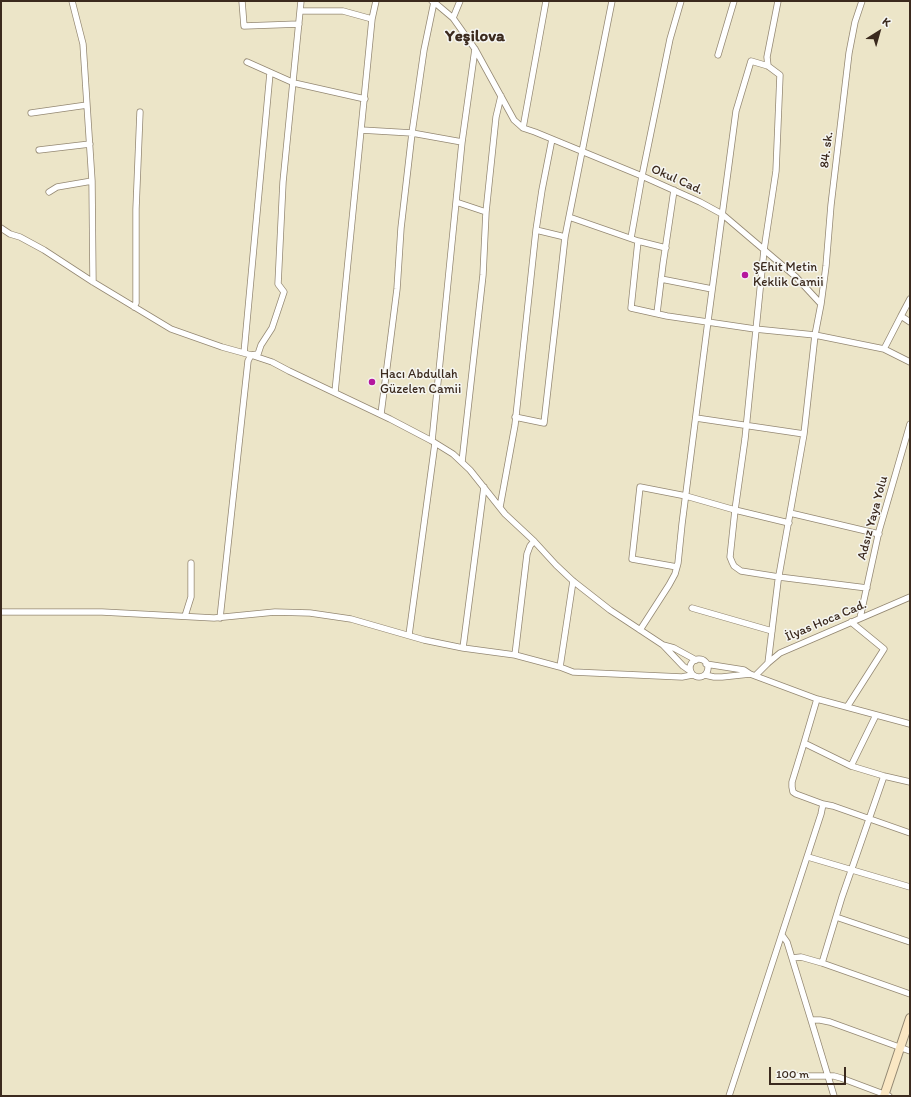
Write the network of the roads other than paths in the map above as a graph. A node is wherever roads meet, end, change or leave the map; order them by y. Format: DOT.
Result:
graph roads {
  1 [pos="72,1"];
  2 [pos="242,1"];
  3 [pos="301,1"];
  4 [pos="376,1"];
  5 [pos="433,1"];
  6 [pos="460,1"];
  7 [pos="546,1"];
  8 [pos="612,1"];
  9 [pos="682,1"];
  10 [pos="734,1"];
  11 [pos="778,1"];
  12 [pos="862,1"];
  13 [pos="300,11"];
  14 [pos="454,18"];
  15 [pos="372,19"];
  16 [pos="299,24"];
  17 [pos="475,49"];
  18 [pos="718,55"];
  19 [pos="247,62"];
  20 [pos="768,66"];
  21 [pos="270,73"];
  22 [pos="294,83"];
  23 [pos="501,96"];
  24 [pos="364,99"];
  25 [pos="88,105"];
  26 [pos="140,112"];
  27 [pos="32,113"];
  28 [pos="523,128"];
  29 [pos="361,130"];
  30 [pos="412,133"];
  31 [pos="552,139"];
  32 [pos="462,142"];
  33 [pos="90,144"];
  34 [pos="39,150"];
  35 [pos="581,151"];
  36 [pos="642,176"];
  37 [pos="92,181"];
  38 [pos="674,190"];
  39 [pos="49,192"];
  40 [pos="456,202"];
  41 [pos="486,212"];
  42 [pos="722,214"];
  43 [pos="569,217"];
  44 [pos="1,228"];
  45 [pos="536,230"];
  46 [pos="565,237"];
  47 [pos="631,238"];
  48 [pos="638,241"];
  49 [pos="666,248"];
  50 [pos="764,250"];
  51 [pos="661,279"];
  52 [pos="93,282"];
  53 [pos="712,289"];
  54 [pos="910,299"];
  55 [pos="821,304"];
  56 [pos="134,307"];
  57 [pos="657,314"];
  58 [pos="901,316"];
  59 [pos="708,321"];
  60 [pos="910,322"];
  61 [pos="755,329"];
  62 [pos="815,335"];
  63 [pos="884,349"];
  64 [pos="244,353"];
  65 [pos="251,355"];
  66 [pos="910,362"];
  67 [pos="335,392"];
  68 [pos="381,414"];
  69 [pos="516,417"];
  70 [pos="696,418"];
  71 [pos="910,424"];
  72 [pos="746,425"];
  73 [pos="804,434"];
  74 [pos="433,442"];
  75 [pos="462,462"];
  76 [pos="484,487"];
  77 [pos="686,496"];
  78 [pos="500,507"];
  79 [pos="735,510"];
  80 [pos="790,514"];
  81 [pos="789,523"];
  82 [pos="879,534"];
  83 [pos="534,541"];
  84 [pos="192,563"];
  85 [pos="677,567"];
  86 [pos="779,577"];
  87 [pos="573,581"];
  88 [pos="867,588"];
  89 [pos="910,597"];
  90 [pos="692,608"];
  91 [pos="1,612"];
  92 [pos="185,616"];
  93 [pos="220,618"];
  94 [pos="860,618"];
  95 [pos="851,622"];
  96 [pos="640,630"];
  97 [pos="772,631"];
  98 [pos="408,635"];
  99 [pos="663,644"];
  100 [pos="463,648"];
  101 [pos="514,655"];
  102 [pos="696,660"];
  103 [pos="768,663"];
  104 [pos="706,664"];
  105 [pos="560,667"];
  106 [pos="691,672"];
  107 [pos="705,674"];
  108 [pos="753,674"];
  109 [pos="817,699"];
  110 [pos="847,707"];
  111 [pos="876,715"];
  112 [pos="910,724"];
  113 [pos="804,743"];
  114 [pos="851,766"];
  115 [pos="884,776"];
  116 [pos="910,782"];
  117 [pos="823,804"];
  118 [pos="869,819"];
  119 [pos="910,833"];
  120 [pos="808,857"];
  121 [pos="851,870"];
  122 [pos="910,887"];
  123 [pos="836,917"];
  124 [pos="782,935"];
  125 [pos="910,942"];
  126 [pos="792,958"];
  127 [pos="822,963"];
  128 [pos="910,994"];
  129 [pos="910,1018"];
  130 [pos="811,1020"];
  131 [pos="900,1048"];
  132 [pos="910,1051"];
  133 [pos="782,1076"];
  134 [pos="828,1076"];
  135 [pos="886,1095"];
  136 [pos="729,1096"];
  137 [pos="834,1096"];
  1 -- 25 [label="street"];
  2 -- 16 [label="street"];
  3 -- 13 [label="street"];
  4 -- 15 [label="street"];
  5 -- 14 [label="street, Okul Cad."];
  5 -- 30 [label="street"];
  6 -- 14 [label="street"];
  7 -- 28 [label="street"];
  8 -- 35 [label="street"];
  9 -- 36 [label="street"];
  10 -- 18 [label="street"];
  11 -- 20 [label="street"];
  12 -- 55 [label="street, 84. sk."];
  13 -- 15 [label="street"];
  13 -- 16 [label="street"];
  14 -- 17 [label="street, Okul Cad."];
  15 -- 24 [label="street"];
  16 -- 22 [label="street"];
  17 -- 23 [label="street, Okul Cad."];
  17 -- 32 [label="street"];
  19 -- 21 [label="street"];
  20 -- 42 [label="street"];
  20 -- 50 [label="street"];
  21 -- 22 [label="street"];
  21 -- 64 [label="street"];
  22 -- 24 [label="street"];
  22 -- 65 [label="street"];
  23 -- 28 [label="street, Okul Cad."];
  23 -- 41 [label="street"];
  24 -- 29 [label="street"];
  25 -- 27 [label="street"];
  25 -- 33 [label="street"];
  26 -- 56 [label="street"];
  28 -- 31 [label="street, Okul Cad."];
  29 -- 30 [label="street"];
  29 -- 67 [label="street"];
  30 -- 32 [label="street"];
  30 -- 68 [label="street"];
  31 -- 35 [label="street, Okul Cad."];
  31 -- 45 [label="street"];
  32 -- 40 [label="street"];
  33 -- 34 [label="street"];
  33 -- 37 [label="street"];
  35 -- 36 [label="street, Okul Cad."];
  35 -- 43 [label="street"];
  36 -- 38 [label="street, Okul Cad."];
  36 -- 47 [label="street"];
  37 -- 39 [label="street"];
  37 -- 52 [label="street"];
  38 -- 42 [label="street, Okul Cad."];
  38 -- 49 [label="street"];
  40 -- 41 [label="street"];
  40 -- 74 [label="street"];
  41 -- 75 [label="street"];
  42 -- 50 [label="street, Okul Cad."];
  42 -- 53 [label="street"];
  43 -- 46 [label="street"];
  43 -- 47 [label="street"];
  44 -- 52 [label="street"];
  45 -- 46 [label="street"];
  45 -- 69 [label="street"];
  46 -- 69 [label="street"];
  47 -- 48 [label="street"];
  48 -- 49 [label="street"];
  48 -- 57 [label="street"];
  49 -- 51 [label="street"];
  50 -- 55 [label="street, Okul Cad."];
  50 -- 61 [label="street"];
  51 -- 53 [label="street"];
  51 -- 57 [label="street"];
  52 -- 56 [label="street"];
  53 -- 59 [label="street"];
  54 -- 58 [label="street"];
  55 -- 62 [label="street"];
  56 -- 64 [label="street"];
  57 -- 59 [label="street"];
  58 -- 60 [label="street"];
  58 -- 63 [label="street"];
  59 -- 61 [label="street"];
  59 -- 70 [label="street"];
  61 -- 62 [label="street"];
  61 -- 72 [label="street"];
  62 -- 63 [label="street"];
  62 -- 73 [label="street"];
  63 -- 66 [label="street"];
  64 -- 65 [label="street"];
  65 -- 67 [label="street"];
  65 -- 93 [label="street"];
  67 -- 68 [label="street"];
  68 -- 74 [label="street"];
  69 -- 78 [label="street"];
  70 -- 72 [label="street"];
  70 -- 77 [label="street"];
  71 -- 82 [label="street, Adsız Yaya Yolu"];
  72 -- 73 [label="street"];
  72 -- 79 [label="street"];
  73 -- 80 [label="street"];
  74 -- 75 [label="street"];
  74 -- 98 [label="street"];
  75 -- 76 [label="street"];
  76 -- 78 [label="street"];
  76 -- 100 [label="street"];
  77 -- 79 [label="street"];
  77 -- 85 [label="street"];
  77 -- 85 [label="street"];
  78 -- 83 [label="street"];
  79 -- 81 [label="street"];
  79 -- 86 [label="street"];
  80 -- 81 [label="street"];
  80 -- 82 [label="street"];
  81 -- 86 [label="street"];
  82 -- 88 [label="street, Adsız Yaya Yolu"];
  83 -- 87 [label="street"];
  83 -- 101 [label="street"];
  84 -- 92 [label="street"];
  85 -- 96 [label="street"];
  86 -- 88 [label="street"];
  86 -- 97 [label="street"];
  87 -- 96 [label="street"];
  87 -- 105 [label="street"];
  88 -- 94 [label="street, Adsız Yaya Yolu"];
  89 -- 94 [label="street, İlyas Hoca Cad."];
  90 -- 97 [label="street"];
  91 -- 92 [label="street"];
  92 -- 93 [label="street"];
  93 -- 98 [label="street"];
  94 -- 95 [label="street, İlyas Hoca Cad."];
  95 -- 103 [label="street, İlyas Hoca Cad."];
  95 -- 110 [label="street"];
  96 -- 99 [label="street"];
  97 -- 103 [label="street"];
  98 -- 100 [label="street"];
  99 -- 102 [label="street"];
  99 -- 106 [label="street"];
  100 -- 101 [label="street"];
  101 -- 105 [label="street"];
  102 -- 104 [label="street"];
  102 -- 106 [label="street"];
  103 -- 108 [label="street, İlyas Hoca Cad."];
  104 -- 107 [label="street"];
  104 -- 108 [label="street"];
  105 -- 106 [label="street"];
  106 -- 107 [label="street"];
  107 -- 108 [label="street"];
  108 -- 109 [label="street"];
  109 -- 110 [label="street"];
  109 -- 113 [label="street"];
  110 -- 111 [label="street"];
  111 -- 112 [label="street"];
  111 -- 114 [label="street"];
  113 -- 114 [label="street"];
  113 -- 117 [label="street"];
  114 -- 115 [label="street"];
  115 -- 116 [label="street"];
  115 -- 118 [label="street"];
  117 -- 118 [label="street"];
  117 -- 120 [label="street"];
  118 -- 119 [label="street"];
  118 -- 121 [label="street"];
  120 -- 121 [label="street"];
  120 -- 124 [label="street"];
  121 -- 122 [label="street"];
  121 -- 123 [label="street"];
  123 -- 125 [label="street"];
  123 -- 127 [label="street"];
  124 -- 126 [label="street"];
  124 -- 136 [label="street"];
  126 -- 127 [label="street"];
  126 -- 130 [label="street"];
  127 -- 128 [label="street"];
  129 -- 131 [label="street"];
  130 -- 131 [label="street"];
  130 -- 134 [label="street"];
  131 -- 132 [label="street"];
  131 -- 135 [label="street"];
  133 -- 134 [label="street"];
  134 -- 135 [label="street"];
  134 -- 137 [label="street"];
}
